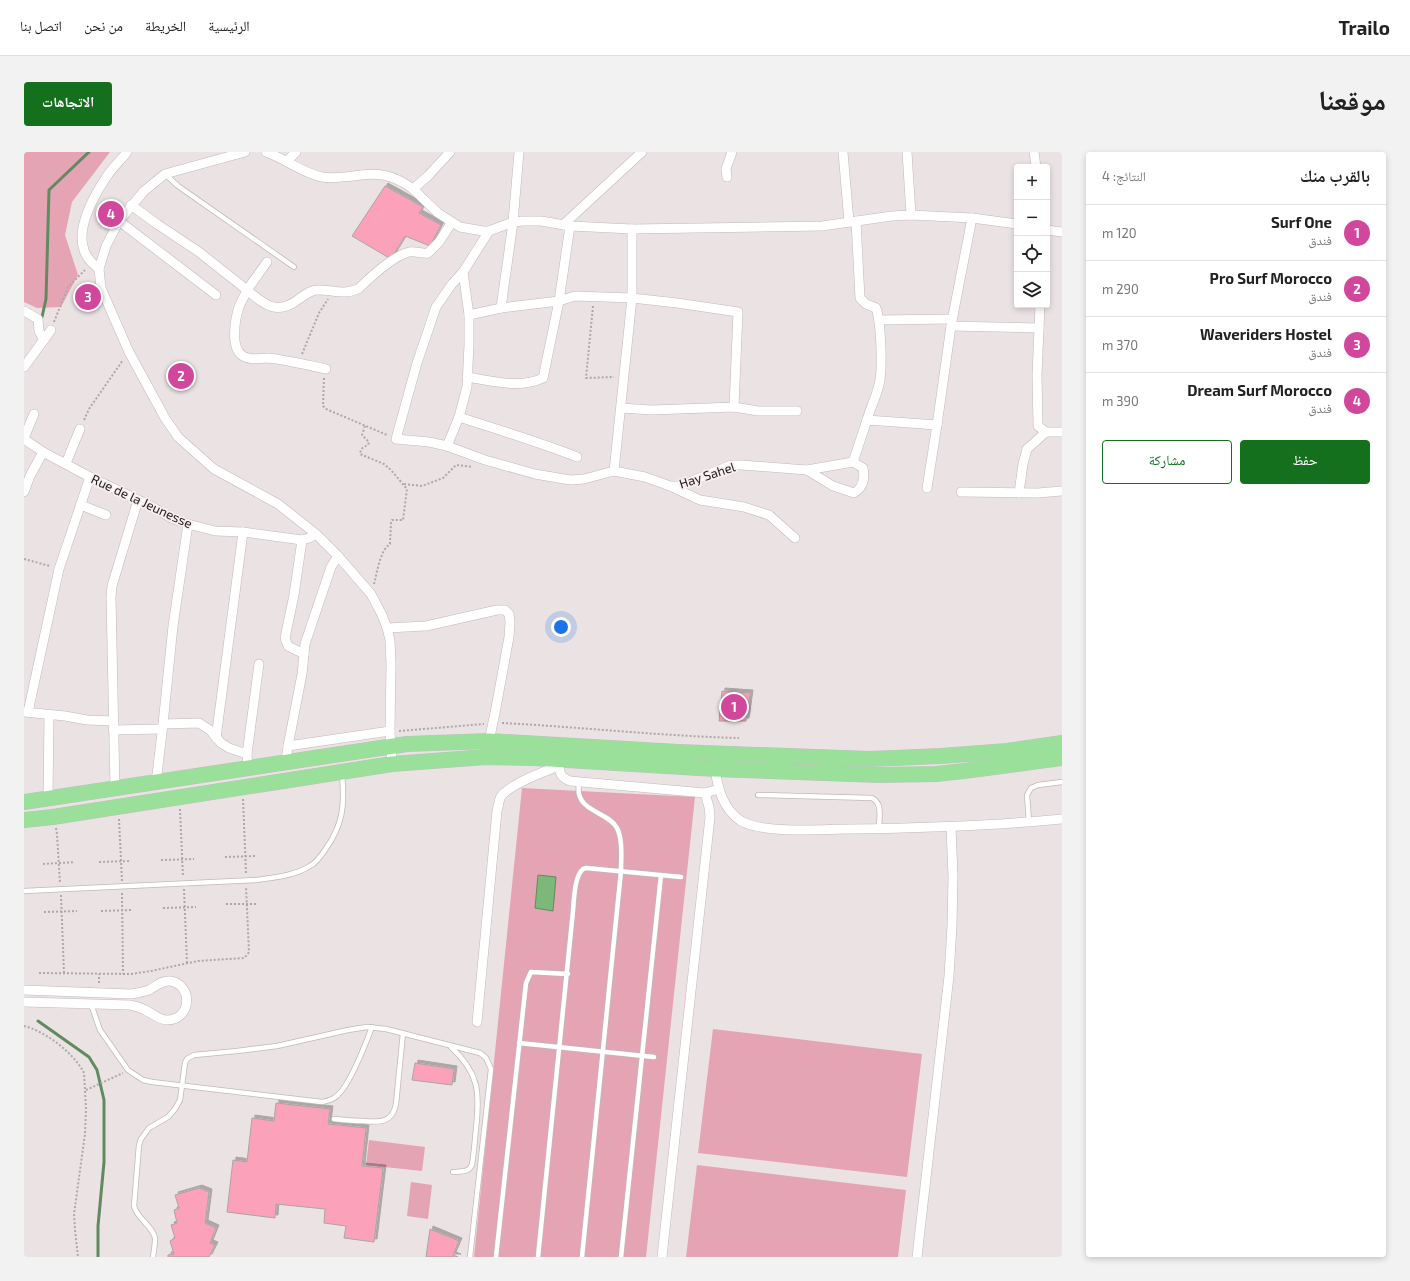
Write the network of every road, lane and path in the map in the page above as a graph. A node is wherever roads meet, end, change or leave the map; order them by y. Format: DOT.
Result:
graph roads {
  1 [pos="127,152"];
  2 [pos="245,152"];
  3 [pos="266,152"];
  4 [pos="296,152"];
  5 [pos="450,152"];
  6 [pos="519,152"];
  7 [pos="642,152"];
  8 [pos="732,152"];
  9 [pos="843,152"];
  10 [pos="907,152"];
  11 [pos="1034,152"];
  12 [pos="288,161"];
  13 [pos="1036,164"];
  14 [pos="165,174"];
  15 [pos="727,177"];
  16 [pos="413,189"];
  17 [pos="131,205"];
  18 [pos="910,215"];
  19 [pos="972,218"];
  20 [pos="119,221"];
  21 [pos="452,222"];
  22 [pos="513,222"];
  23 [pos="852,222"];
  24 [pos="1014,224"];
  25 [pos="567,225"];
  26 [pos="632,229"];
  27 [pos="1050,230"];
  28 [pos="489,231"];
  29 [pos="1062,232"];
  30 [pos="267,262"];
  31 [pos="95,266"];
  32 [pos="294,267"];
  33 [pos="463,272"];
  34 [pos="248,290"];
  35 [pos="333,292"];
  36 [pos="216,295"];
  37 [pos="594,297"];
  38 [pos="632,298"];
  39 [pos="558,301"];
  40 [pos="501,308"];
  41 [pos="1040,308"];
  42 [pos="24,311"];
  43 [pos="469,315"];
  44 [pos="879,320"];
  45 [pos="952,323"];
  46 [pos="1039,328"];
  47 [pos="51,330"];
  48 [pos="44,340"];
  49 [pos="129,352"];
  50 [pos="298,363"];
  51 [pos="24,368"];
  52 [pos="326,370"];
  53 [pos="467,377"];
  54 [pos="623,377"];
  55 [pos="734,407"];
  56 [pos="621,408"];
  57 [pos="798,411"];
  58 [pos="34,414"];
  59 [pos="459,417"];
  60 [pos="867,420"];
  61 [pos="937,425"];
  62 [pos="365,426"];
  63 [pos="80,429"];
  64 [pos="1046,432"];
  65 [pos="1062,432"];
  66 [pos="24,438"];
  67 [pos="396,439"];
  68 [pos="447,446"];
  69 [pos="43,452"];
  70 [pos="577,457"];
  71 [pos="485,460"];
  72 [pos="853,462"];
  73 [pos="66,463"];
  74 [pos="807,470"];
  75 [pos="614,471"];
  76 [pos="90,477"];
  77 [pos="403,484"];
  78 [pos="670,486"];
  79 [pos="927,488"];
  80 [pos="1062,491"];
  81 [pos="24,492"];
  82 [pos="960,492"];
  83 [pos="1019,493"];
  84 [pos="138,500"];
  85 [pos="81,505"];
  86 [pos="106,515"];
  87 [pos="188,524"];
  88 [pos="243,532"];
  89 [pos="316,534"];
  90 [pos="795,538"];
  91 [pos="302,540"];
  92 [pos="338,556"];
  93 [pos="24,558"];
  94 [pos="59,569"];
  95 [pos="370,594"];
  96 [pos="387,628"];
  97 [pos="304,654"];
  98 [pos="259,664"];
  99 [pos="26,712"];
  100 [pos="49,715"];
  101 [pos="113,721"];
  102 [pos="493,723"];
  103 [pos="163,727"];
  104 [pos="113,730"];
  105 [pos="406,730"];
  106 [pos="216,738"];
  107 [pos="739,738"];
  108 [pos="390,739"];
  109 [pos="489,741"];
  110 [pos="1062,743"];
  111 [pos="559,744"];
  112 [pos="288,746"];
  113 [pos="1062,758"];
  114 [pos="248,761"];
  115 [pos="286,762"];
  116 [pos="559,763"];
  117 [pos="392,764"];
  118 [pos="715,769"];
  119 [pos="342,771"];
  120 [pos="579,782"];
  121 [pos="1062,782"];
  122 [pos="156,783"];
  123 [pos="242,787"];
  124 [pos="115,789"];
  125 [pos="719,789"];
  126 [pos="705,793"];
  127 [pos="758,795"];
  128 [pos="48,799"];
  129 [pos="24,802"];
  130 [pos="1062,819"];
  131 [pos="24,820"];
  132 [pos="1029,822"];
  133 [pos="951,827"];
  134 [pos="879,828"];
  135 [pos="245,856"];
  136 [pos="256,856"];
  137 [pos="224,857"];
  138 [pos="194,859"];
  139 [pos="161,860"];
  140 [pos="131,861"];
  141 [pos="75,862"];
  142 [pos="99,862"];
  143 [pos="43,864"];
  144 [pos="622,871"];
  145 [pos="661,875"];
  146 [pos="681,877"];
  147 [pos="246,881"];
  148 [pos="24,890"];
  149 [pos="226,904"];
  150 [pos="246,904"];
  151 [pos="257,904"];
  152 [pos="196,907"];
  153 [pos="164,908"];
  154 [pos="77,910"];
  155 [pos="132,910"];
  156 [pos="101,911"];
  157 [pos="44,912"];
  158 [pos="39,973"];
  159 [pos="568,974"];
  160 [pos="24,990"];
  161 [pos="24,1002"];
  162 [pos="91,1004"];
  163 [pos="477,1022"];
  164 [pos="24,1026"];
  165 [pos="372,1027"];
  166 [pos="403,1033"];
  167 [pos="519,1043"];
  168 [pos="450,1046"];
  169 [pos="560,1046"];
  170 [pos="603,1051"];
  171 [pos="642,1055"];
  172 [pos="654,1057"];
  173 [pos="128,1070"];
  174 [pos="182,1086"];
  175 [pos="86,1090"];
  176 [pos="334,1119"];
  177 [pos="453,1172"];
  178 [pos="78,1257"];
  179 [pos="153,1257"];
  180 [pos="470,1257"];
  181 [pos="496,1257"];
  182 [pos="538,1257"];
  183 [pos="582,1257"];
  184 [pos="621,1257"];
  185 [pos="662,1257"];
  186 [pos="917,1257"];
  1 -- 31 [label="street"];
  2 -- 14 [label="street"];
  3 -- 12 [label="street"];
  4 -- 12 [label="street"];
  5 -- 16 [label="street"];
  6 -- 22 [label="street"];
  7 -- 25 [label="street"];
  8 -- 15 [label="street"];
  9 -- 23 [label="street"];
  10 -- 18 [label="street"];
  11 -- 13 [label="street"];
  12 -- 16 [label="street"];
  14 -- 17 [label="street"];
  14 -- 32 [label="lane"];
  16 -- 21 [label="street"];
  17 -- 20 [label="street"];
  17 -- 34 [label="street"];
  18 -- 19 [label="street"];
  18 -- 23 [label="street"];
  19 -- 24 [label="street"];
  19 -- 45 [label="street"];
  20 -- 31 [label="street"];
  20 -- 36 [label="street"];
  21 -- 28 [label="street"];
  21 -- 35 [label="street"];
  22 -- 25 [label="street"];
  22 -- 28 [label="street"];
  22 -- 40 [label="street"];
  23 -- 26 [label="street"];
  23 -- 44 [label="street"];
  25 -- 26 [label="street"];
  25 -- 39 [label="street"];
  26 -- 38 [label="street"];
  27 -- 29 [label="street"];
  28 -- 33 [label="street"];
  30 -- 34 [label="street"];
  31 -- 47 [label="path"];
  31 -- 49 [label="street"];
  33 -- 43 [label="street"];
  33 -- 67 [label="street"];
  34 -- 35 [label="street"];
  34 -- 50 [label="street"];
  35 -- 50 [label="path"];
  37 -- 38 [label="street"];
  37 -- 39 [label="street"];
  37 -- 54 [label="path"];
  38 -- 54 [label="street"];
  38 -- 55 [label="street"];
  39 -- 40 [label="street"];
  39 -- 53 [label="street"];
  40 -- 43 [label="street"];
  41 -- 46 [label="street"];
  42 -- 48 [label="street"];
  43 -- 53 [label="street"];
  44 -- 45 [label="street"];
  44 -- 60 [label="street"];
  45 -- 46 [label="street"];
  45 -- 61 [label="street"];
  46 -- 64 [label="street"];
  47 -- 48 [label="street"];
  48 -- 51 [label="street"];
  49 -- 63 [label="path"];
  49 -- 89 [label="street"];
  50 -- 52 [label="street"];
  52 -- 62 [label="path"];
  53 -- 59 [label="street"];
  54 -- 56 [label="street"];
  55 -- 56 [label="street"];
  55 -- 57 [label="street"];
  56 -- 75 [label="street"];
  58 -- 66 [label="street"];
  59 -- 68 [label="street"];
  59 -- 70 [label="street"];
  60 -- 61 [label="street"];
  60 -- 72 [label="street"];
  61 -- 79 [label="street"];
  62 -- 67 [label="path"];
  62 -- 77 [label="path"];
  63 -- 73 [label="street"];
  64 -- 65 [label="street"];
  64 -- 83 [label="street"];
  66 -- 69 [label="street, Rue de la Jeunesse"];
  67 -- 68 [label="street"];
  68 -- 71 [label="street"];
  69 -- 73 [label="street, Rue de la Jeunesse"];
  69 -- 81 [label="street"];
  71 -- 75 [label="street"];
  71 -- 77 [label="path"];
  72 -- 74 [label="street, Hay Sahel"];
  72 -- 74 [label="street"];
  73 -- 76 [label="street, Rue de la Jeunesse"];
  74 -- 78 [label="street, Hay Sahel"];
  75 -- 78 [label="street, Hay Sahel"];
  76 -- 84 [label="street, Rue de la Jeunesse"];
  76 -- 85 [label="street"];
  77 -- 95 [label="path"];
  78 -- 90 [label="street"];
  80 -- 83 [label="street"];
  82 -- 83 [label="street"];
  84 -- 87 [label="street, Rue de la Jeunesse"];
  84 -- 101 [label="street"];
  85 -- 86 [label="street"];
  85 -- 94 [label="street"];
  87 -- 88 [label="street, Rue de la Jeunesse"];
  87 -- 103 [label="street"];
  88 -- 91 [label="street, Rue de la Jeunesse"];
  88 -- 106 [label="street"];
  89 -- 91 [label="street"];
  89 -- 92 [label="street"];
  91 -- 97 [label="street"];
  92 -- 95 [label="street"];
  92 -- 97 [label="street"];
  93 -- 94 [label="path"];
  94 -- 99 [label="street"];
  95 -- 96 [label="street"];
  96 -- 102 [label="street"];
  96 -- 108 [label="street"];
  97 -- 112 [label="street"];
  98 -- 114 [label="street"];
  99 -- 100 [label="street"];
  100 -- 101 [label="street"];
  100 -- 128 [label="street"];
  101 -- 104 [label="street"];
  102 -- 105 [label="path"];
  102 -- 107 [label="path"];
  102 -- 109 [label="street"];
  103 -- 104 [label="street"];
  103 -- 106 [label="street"];
  103 -- 122 [label="street"];
  104 -- 124 [label="street"];
  106 -- 114 [label="street"];
  108 -- 109 [label="highway"];
  108 -- 112 [label="street"];
  108 -- 115 [label="highway"];
  108 -- 117 [label="street"];
  109 -- 111 [label="highway"];
  110 -- 111 [label="highway"];
  111 -- 116 [label="street"];
  112 -- 115 [label="street"];
  113 -- 118 [label="highway"];
  114 -- 115 [label="highway"];
  114 -- 122 [label="highway"];
  116 -- 117 [label="highway"];
  116 -- 118 [label="highway"];
  116 -- 120 [label="street"];
  116 -- 163 [label="street"];
  117 -- 119 [label="highway"];
  118 -- 125 [label="street"];
  119 -- 123 [label="highway"];
  119 -- 147 [label="lane"];
  120 -- 126 [label="street"];
  120 -- 144 [label="lane"];
  121 -- 132 [label="lane"];
  122 -- 124 [label="highway"];
  123 -- 131 [label="highway"];
  123 -- 135 [label="path"];
  124 -- 128 [label="highway"];
  125 -- 126 [label="street"];
  125 -- 134 [label="street"];
  126 -- 185 [label="street"];
  127 -- 134 [label="lane"];
  128 -- 129 [label="highway"];
  130 -- 132 [label="street"];
  132 -- 133 [label="street"];
  133 -- 134 [label="street"];
  133 -- 186 [label="street"];
  135 -- 136 [label="path"];
  135 -- 137 [label="path"];
  135 -- 147 [label="path"];
  138 -- 139 [label="path"];
  140 -- 142 [label="path"];
  141 -- 143 [label="path"];
  144 -- 145 [label="lane"];
  144 -- 159 [label="lane"];
  144 -- 170 [label="lane"];
  145 -- 146 [label="lane"];
  145 -- 171 [label="lane"];
  147 -- 148 [label="lane"];
  147 -- 150 [label="path"];
  149 -- 150 [label="path"];
  150 -- 151 [label="path"];
  150 -- 158 [label="path"];
  152 -- 153 [label="path"];
  154 -- 157 [label="path"];
  155 -- 156 [label="path"];
  159 -- 167 [label="lane"];
  159 -- 169 [label="lane"];
  160 -- 162 [label="street"];
  161 -- 162 [label="street"];
  162 -- 173 [label="lane"];
  164 -- 175 [label="path"];
  165 -- 166 [label="lane"];
  165 -- 174 [label="lane"];
  165 -- 174 [label="lane"];
  166 -- 168 [label="lane"];
  166 -- 176 [label="lane"];
  167 -- 169 [label="lane"];
  167 -- 181 [label="lane"];
  168 -- 177 [label="lane"];
  168 -- 180 [label="lane"];
  169 -- 170 [label="lane"];
  169 -- 182 [label="lane"];
  170 -- 171 [label="lane"];
  170 -- 183 [label="lane"];
  171 -- 172 [label="lane"];
  171 -- 184 [label="lane"];
  173 -- 174 [label="lane"];
  173 -- 175 [label="path"];
  174 -- 179 [label="lane"];
  175 -- 178 [label="path"];
}
